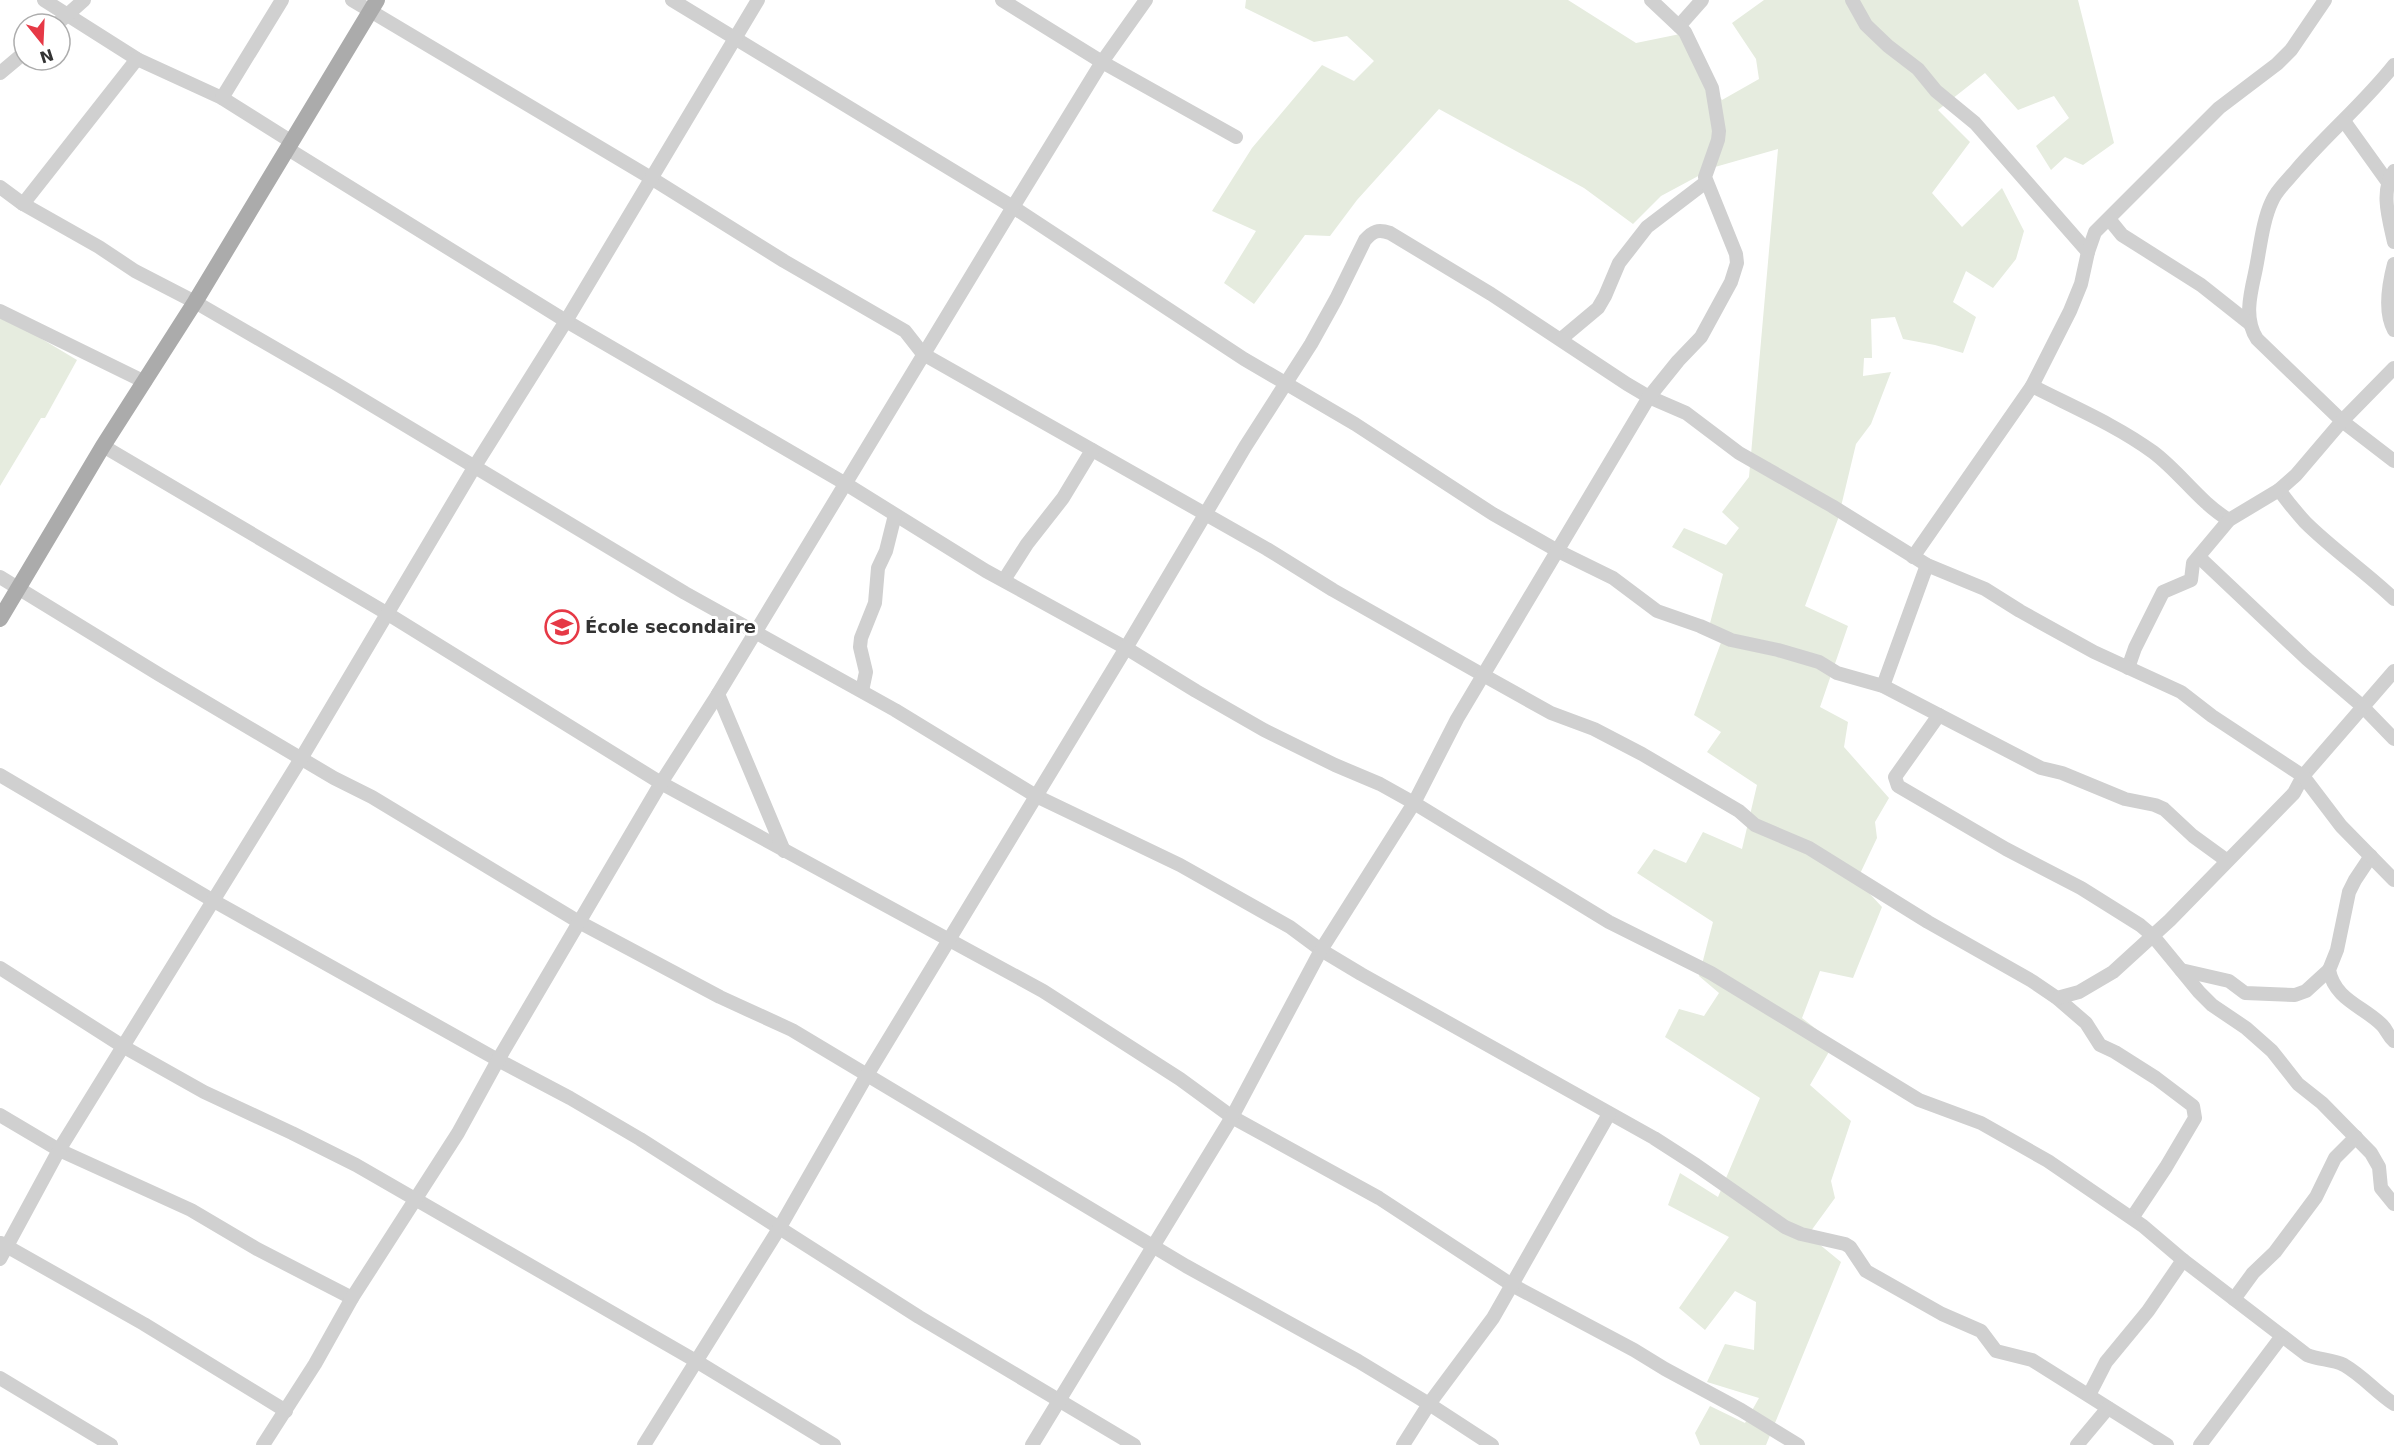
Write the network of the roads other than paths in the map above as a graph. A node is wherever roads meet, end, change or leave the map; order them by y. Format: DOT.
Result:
graph roads {
  1 [pos="44,0"];
  2 [pos="84,0"];
  3 [pos="282,0"];
  4 [pos="352,0"];
  5 [pos="672,0"];
  6 [pos="758,0"];
  7 [pos="1002,0"];
  8 [pos="1146,0"];
  9 [pos="1651,0"];
  10 [pos="1702,0"];
  11 [pos="1852,0"];
  12 [pos="2325,0"];
  13 [pos="374,6"];
  14 [pos="55,12"];
  15 [pos="71,12"];
  16 [pos="72,25"];
  17 [pos="1679,26"];
  18 [pos="734,38"];
  19 [pos="137,59"];
  20 [pos="12,62"];
  21 [pos="1102,62"];
  22 [pos="2394,64"];
  23 [pos="0,73"];
  24 [pos="222,98"];
  25 [pos="2344,121"];
  26 [pos="1236,137"];
  27 [pos="290,146"];
  28 [pos="2390,176"];
  29 [pos="651,178"];
  30 [pos="1706,182"];
  31 [pos="0,187"];
  32 [pos="23,204"];
  33 [pos="1012,207"];
  34 [pos="2109,219"];
  35 [pos="2394,242"];
  36 [pos="2088,252"];
  37 [pos="2394,264"];
  38 [pos="195,302"];
  39 [pos="0,311"];
  40 [pos="566,321"];
  41 [pos="2249,323"];
  42 [pos="2394,330"];
  43 [pos="1561,339"];
  44 [pos="923,354"];
  45 [pos="2394,368"];
  46 [pos="145,382"];
  47 [pos="1285,382"];
  48 [pos="2032,386"];
  49 [pos="1649,397"];
  50 [pos="2342,421"];
  51 [pos="103,446"];
  52 [pos="1092,450"];
  53 [pos="2394,461"];
  54 [pos="475,466"];
  55 [pos="846,484"];
  56 [pos="2279,490"];
  57 [pos="1206,514"];
  58 [pos="895,515"];
  59 [pos="2229,520"];
  60 [pos="1558,551"];
  61 [pos="1913,557"];
  62 [pos="2199,557"];
  63 [pos="1927,565"];
  64 [pos="0,577"];
  65 [pos="1004,580"];
  66 [pos="18,589"];
  67 [pos="2394,598"];
  68 [pos="388,614"];
  69 [pos="0,619"];
  70 [pos="756,631"];
  71 [pos="1126,648"];
  72 [pos="2128,668"];
  73 [pos="2394,670"];
  74 [pos="1483,675"];
  75 [pos="1883,686"];
  76 [pos="862,691"];
  77 [pos="718,694"];
  78 [pos="2362,706"];
  79 [pos="1939,715"];
  80 [pos="2394,739"];
  81 [pos="302,757"];
  82 [pos="0,776"];
  83 [pos="2303,776"];
  84 [pos="661,783"];
  85 [pos="1036,796"];
  86 [pos="1414,803"];
  87 [pos="784,851"];
  88 [pos="2371,856"];
  89 [pos="2226,860"];
  90 [pos="2394,880"];
  91 [pos="212,900"];
  92 [pos="579,922"];
  93 [pos="2153,936"];
  94 [pos="949,941"];
  95 [pos="1321,950"];
  96 [pos="0,968"];
  97 [pos="2181,970"];
  98 [pos="2329,970"];
  99 [pos="2079,992"];
  100 [pos="2057,998"];
  101 [pos="2076,1015"];
  102 [pos="2394,1041"];
  103 [pos="124,1047"];
  104 [pos="498,1060"];
  105 [pos="867,1075"];
  106 [pos="1609,1114"];
  107 [pos="0,1115"];
  108 [pos="1232,1117"];
  109 [pos="2356,1137"];
  110 [pos="58,1150"];
  111 [pos="415,1200"];
  112 [pos="2394,1204"];
  113 [pos="2132,1218"];
  114 [pos="780,1227"];
  115 [pos="4,1245"];
  116 [pos="1154,1246"];
  117 [pos="0,1259"];
  118 [pos="2183,1260"];
  119 [pos="1512,1285"];
  120 [pos="352,1298"];
  121 [pos="2234,1299"];
  122 [pos="2282,1336"];
  123 [pos="696,1361"];
  124 [pos="0,1378"];
  125 [pos="2089,1395"];
  126 [pos="1060,1401"];
  127 [pos="1430,1404"];
  128 [pos="2394,1404"];
  129 [pos="2108,1408"];
  130 [pos="286,1411"];
  131 [pos="111,1445"];
  132 [pos="263,1445"];
  133 [pos="644,1445"];
  134 [pos="834,1445"];
  135 [pos="1032,1445"];
  136 [pos="1134,1445"];
  137 [pos="1403,1445"];
  138 [pos="1492,1445"];
  139 [pos="1798,1445"];
  140 [pos="2077,1445"];
  141 [pos="2167,1445"];
  142 [pos="2200,1445"];
  1 -- 14 [label="street"];
  2 -- 15 [label="street"];
  3 -- 24 [label="street"];
  4 -- 13 [label="street"];
  5 -- 18 [label="street"];
  6 -- 18 [label="street"];
  7 -- 21 [label="street"];
  8 -- 21 [label="street"];
  9 -- 17 [label="street"];
  10 -- 17 [label="street"];
  11 -- 36 [label="street"];
  12 -- 34 [label="street"];
  13 -- 27 [label="main road"];
  13 -- 29 [label="street"];
  16 -- 19 [label="street"];
  17 -- 30 [label="street"];
  18 -- 29 [label="street"];
  18 -- 33 [label="street"];
  19 -- 24 [label="street"];
  19 -- 32 [label="street"];
  20 -- 23 [label="street"];
  21 -- 26 [label="street"];
  21 -- 33 [label="street"];
  22 -- 25 [label="street"];
  24 -- 27 [label="street"];
  25 -- 28 [label="street"];
  25 -- 41 [label="street"];
  27 -- 38 [label="main road"];
  27 -- 40 [label="street"];
  28 -- 35 [label="street"];
  29 -- 40 [label="street"];
  29 -- 44 [label="street"];
  30 -- 43 [label="street"];
  30 -- 49 [label="street"];
  31 -- 32 [label="street"];
  32 -- 38 [label="street"];
  33 -- 44 [label="street"];
  33 -- 47 [label="street"];
  34 -- 36 [label="street"];
  34 -- 41 [label="street"];
  36 -- 48 [label="street"];
  37 -- 42 [label="street"];
  38 -- 46 [label="main road"];
  38 -- 54 [label="street"];
  39 -- 46 [label="street"];
  40 -- 54 [label="street"];
  40 -- 55 [label="street"];
  41 -- 50 [label="street"];
  43 -- 47 [label="street"];
  43 -- 49 [label="street"];
  44 -- 52 [label="street"];
  44 -- 55 [label="street"];
  45 -- 50 [label="street"];
  46 -- 51 [label="main road"];
  47 -- 57 [label="street"];
  47 -- 60 [label="street"];
  48 -- 59 [label="street"];
  48 -- 61 [label="street"];
  49 -- 60 [label="street"];
  49 -- 61 [label="street"];
  50 -- 53 [label="street"];
  50 -- 56 [label="street"];
  51 -- 66 [label="main road"];
  51 -- 68 [label="street"];
  52 -- 57 [label="street"];
  52 -- 65 [label="street"];
  54 -- 68 [label="street"];
  54 -- 70 [label="street"];
  55 -- 58 [label="street"];
  55 -- 70 [label="street"];
  56 -- 59 [label="street"];
  56 -- 67 [label="street"];
  57 -- 71 [label="street"];
  57 -- 74 [label="street"];
  58 -- 65 [label="street"];
  58 -- 76 [label="street"];
  59 -- 62 [label="street"];
  60 -- 74 [label="street"];
  60 -- 75 [label="street"];
  61 -- 63 [label="street"];
  62 -- 72 [label="street"];
  62 -- 78 [label="street"];
  63 -- 72 [label="street"];
  63 -- 75 [label="street"];
  64 -- 66 [label="street"];
  65 -- 71 [label="street"];
  66 -- 69 [label="main road"];
  66 -- 81 [label="street"];
  68 -- 81 [label="street"];
  68 -- 84 [label="street"];
  70 -- 76 [label="street"];
  70 -- 77 [label="street"];
  71 -- 85 [label="street"];
  71 -- 86 [label="street"];
  72 -- 83 [label="street"];
  73 -- 78 [label="street"];
  74 -- 86 [label="street"];
  74 -- 100 [label="street"];
  75 -- 79 [label="street"];
  76 -- 85 [label="street"];
  77 -- 84 [label="street"];
  77 -- 87 [label="street"];
  78 -- 80 [label="street"];
  78 -- 83 [label="street"];
  79 -- 89 [label="street"];
  79 -- 93 [label="street"];
  81 -- 91 [label="street"];
  81 -- 92 [label="street"];
  82 -- 91 [label="street"];
  83 -- 88 [label="street"];
  83 -- 89 [label="street"];
  84 -- 87 [label="street"];
  84 -- 92 [label="street"];
  85 -- 94 [label="street"];
  85 -- 95 [label="street"];
  86 -- 95 [label="street"];
  86 -- 113 [label="street"];
  87 -- 94 [label="street"];
  88 -- 90 [label="street"];
  88 -- 98 [label="street"];
  89 -- 93 [label="street"];
  91 -- 103 [label="street"];
  91 -- 104 [label="street"];
  92 -- 104 [label="street"];
  92 -- 105 [label="street"];
  93 -- 97 [label="street"];
  93 -- 99 [label="street"];
  94 -- 105 [label="street"];
  94 -- 108 [label="street"];
  95 -- 106 [label="street"];
  95 -- 108 [label="street"];
  96 -- 103 [label="street"];
  97 -- 98 [label="street"];
  97 -- 109 [label="street"];
  98 -- 102 [label="street"];
  99 -- 100 [label="street"];
  99 -- 101 [label="street"];
  100 -- 101 [label="street"];
  101 -- 113 [label="street"];
  103 -- 110 [label="street"];
  103 -- 111 [label="street"];
  104 -- 111 [label="street"];
  104 -- 114 [label="street"];
  105 -- 114 [label="street"];
  105 -- 116 [label="street"];
  106 -- 119 [label="street"];
  106 -- 125 [label="street"];
  107 -- 110 [label="street"];
  108 -- 116 [label="street"];
  108 -- 119 [label="street"];
  109 -- 112 [label="street"];
  109 -- 121 [label="street"];
  110 -- 115 [label="street"];
  110 -- 120 [label="street"];
  111 -- 120 [label="street"];
  111 -- 123 [label="street"];
  113 -- 118 [label="street"];
  114 -- 123 [label="street"];
  114 -- 126 [label="street"];
  115 -- 117 [label="street"];
  115 -- 130 [label="street"];
  116 -- 126 [label="street"];
  116 -- 127 [label="street"];
  118 -- 121 [label="street"];
  118 -- 125 [label="street"];
  119 -- 127 [label="street"];
  119 -- 139 [label="street"];
  120 -- 130 [label="street"];
  121 -- 122 [label="street"];
  122 -- 128 [label="street"];
  122 -- 142 [label="street"];
  123 -- 133 [label="street"];
  123 -- 134 [label="street"];
  124 -- 131 [label="street"];
  125 -- 129 [label="street"];
  126 -- 135 [label="street"];
  126 -- 136 [label="street"];
  127 -- 137 [label="street"];
  127 -- 138 [label="street"];
  129 -- 140 [label="street"];
  129 -- 141 [label="street"];
  130 -- 132 [label="street"];
}
